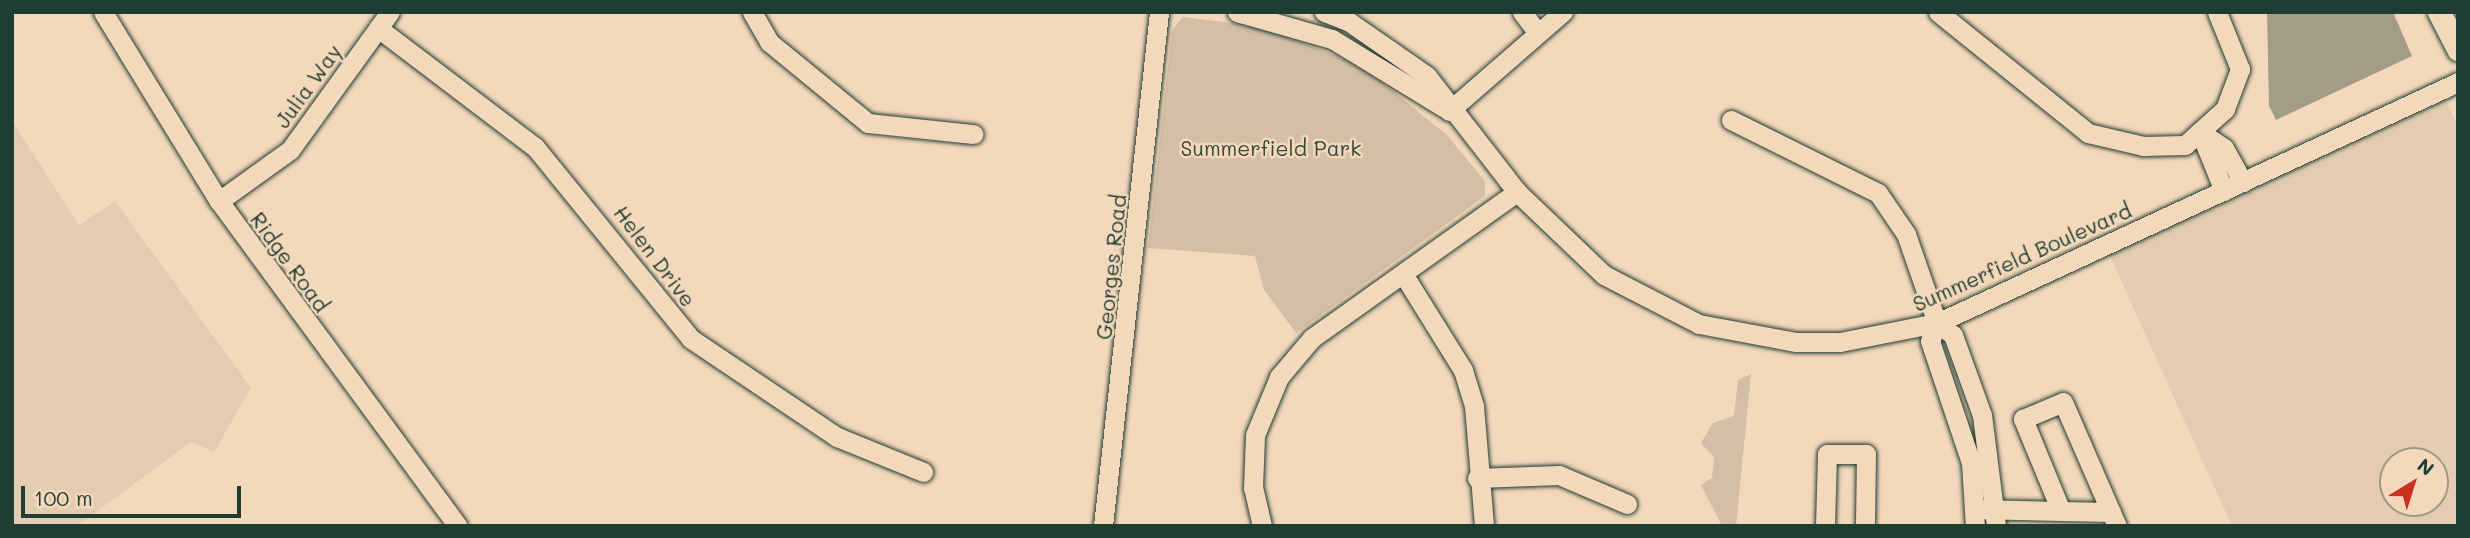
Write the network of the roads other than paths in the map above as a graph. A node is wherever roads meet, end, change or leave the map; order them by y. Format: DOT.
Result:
graph roads {
  1 [pos="103,12"];
  2 [pos="752,12"];
  3 [pos="1159,12"];
  4 [pos="1237,12"];
  5 [pos="1324,12"];
  6 [pos="1522,12"];
  7 [pos="1563,12"];
  8 [pos="1938,12"];
  9 [pos="2217,12"];
  10 [pos="2439,12"];
  11 [pos="384,20"];
  12 [pos="1538,33"];
  13 [pos="2458,49"];
  14 [pos="2458,82"];
  15 [pos="1449,111"];
  16 [pos="1731,120"];
  17 [pos="2200,131"];
  18 [pos="973,134"];
  19 [pos="2243,182"];
  20 [pos="2224,191"];
  21 [pos="1517,192"];
  22 [pos="219,201"];
  23 [pos="1405,277"];
  24 [pos="1937,323"];
  25 [pos="923,472"];
  26 [pos="1477,478"];
  27 [pos="1627,504"];
  28 [pos="2061,511"];
  29 [pos="1975,517"];
  30 [pos="1996,518"];
  31 [pos="2114,519"];
  32 [pos="458,526"];
  33 [pos="1103,526"];
  34 [pos="1262,526"];
  35 [pos="1484,526"];
  36 [pos="1825,526"];
  37 [pos="1866,526"];
  1 -- 22 [label="street, Ridge Road"];
  2 -- 18 [label="street"];
  3 -- 33 [label="street, Georges Road"];
  4 -- 15 [label="street, Summerfield Boulevard"];
  5 -- 15 [label="street, Summerfield Boulevard"];
  6 -- 12 [label="street"];
  7 -- 12 [label="street"];
  8 -- 17 [label="street"];
  9 -- 17 [label="street"];
  10 -- 13 [label="main road"];
  11 -- 22 [label="street, Julia Way"];
  11 -- 25 [label="street, Helen Drive"];
  12 -- 15 [label="street"];
  14 -- 19 [label="street, Summerfield Boulevard"];
  15 -- 21 [label="street, Summerfield Boulevard"];
  16 -- 24 [label="street"];
  17 -- 19 [label="street"];
  17 -- 20 [label="street"];
  19 -- 20 [label="street, Summerfield Boulevard"];
  20 -- 24 [label="street, Summerfield Boulevard"];
  21 -- 23 [label="street"];
  21 -- 24 [label="street, Summerfield Boulevard"];
  22 -- 32 [label="street, Ridge Road"];
  23 -- 26 [label="street"];
  23 -- 34 [label="street"];
  24 -- 29 [label="street"];
  24 -- 30 [label="street"];
  26 -- 27 [label="street"];
  26 -- 35 [label="street"];
  28 -- 30 [label="street"];
  28 -- 31 [label="street"];
  28 -- 31 [label="street"];
  29 -- 30 [label="street"];
  36 -- 37 [label="street"];
}
